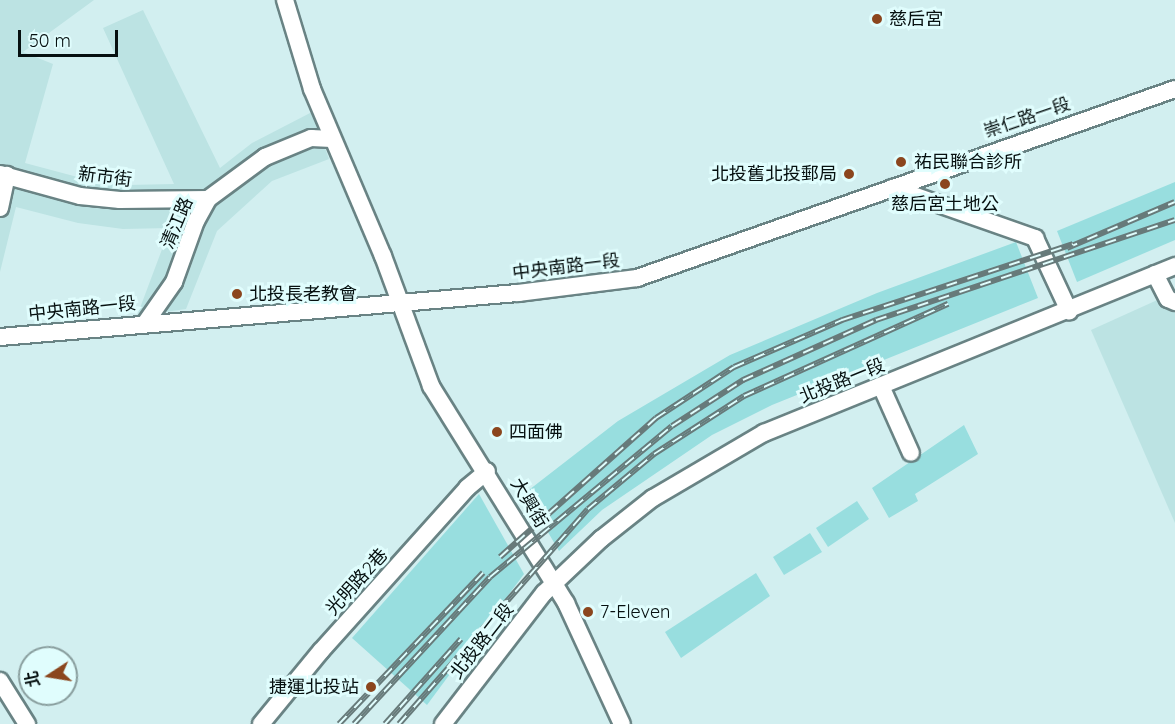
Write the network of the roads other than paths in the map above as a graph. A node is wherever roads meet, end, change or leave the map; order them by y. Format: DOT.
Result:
graph roads {
  1 [pos="285,0"];
  2 [pos="1175,89"];
  3 [pos="332,139"];
  4 [pos="4,175"];
  5 [pos="893,188"];
  6 [pos="208,199"];
  7 [pos="0,208"];
  8 [pos="1175,266"];
  9 [pos="1155,274"];
  10 [pos="1175,302"];
  11 [pos="400,303"];
  12 [pos="1069,311"];
  13 [pos="146,322"];
  14 [pos="0,337"];
  15 [pos="881,386"];
  16 [pos="911,453"];
  17 [pos="487,471"];
  18 [pos="553,583"];
  19 [pos="0,681"];
  20 [pos="27,724"];
  21 [pos="261,724"];
  22 [pos="443,724"];
  23 [pos="622,724"];
  1 -- 3 [label="street, 大興街"];
  2 -- 5 [label="street, 崇仁路一段"];
  3 -- 6 [label="street, 清江路"];
  3 -- 11 [label="street, 大興街"];
  4 -- 6 [label="street, 新市街"];
  4 -- 7 [label="street"];
  5 -- 11 [label="street, 中央南路一段"];
  5 -- 12 [label="street"];
  6 -- 13 [label="street, 清江路"];
  8 -- 9 [label="street, 北投路一段"];
  9 -- 10 [label="street"];
  9 -- 12 [label="street, 北投路一段"];
  11 -- 13 [label="street, 中央南路一段"];
  11 -- 17 [label="street, 大興街"];
  12 -- 15 [label="street, 北投路一段"];
  13 -- 14 [label="street, 中央南路一段"];
  15 -- 16 [label="street"];
  15 -- 18 [label="street, 北投路一段"];
  17 -- 18 [label="street, 大興街"];
  17 -- 21 [label="street, 光明路2巷"];
  18 -- 22 [label="street, 北投路二段"];
  18 -- 23 [label="street, 大興街"];
  19 -- 20 [label="street"];
}
